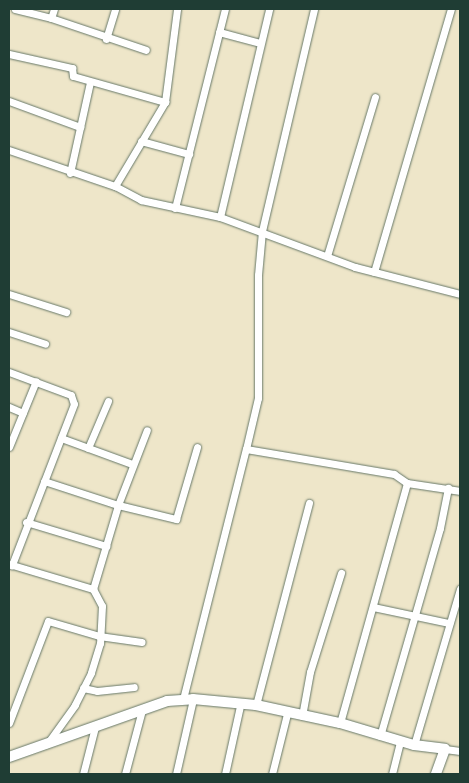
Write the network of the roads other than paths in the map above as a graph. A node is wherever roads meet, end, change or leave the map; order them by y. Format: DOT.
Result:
graph roads {
  1 [pos="14,9"];
  2 [pos="54,9"];
  3 [pos="115,9"];
  4 [pos="177,9"];
  5 [pos="225,9"];
  6 [pos="269,9"];
  7 [pos="314,9"];
  8 [pos="450,9"];
  9 [pos="51,18"];
  10 [pos="219,32"];
  11 [pos="106,39"];
  12 [pos="260,43"];
  13 [pos="146,50"];
  14 [pos="9,54"];
  15 [pos="90,82"];
  16 [pos="375,97"];
  17 [pos="9,102"];
  18 [pos="164,102"];
  19 [pos="80,127"];
  20 [pos="141,141"];
  21 [pos="9,150"];
  22 [pos="189,154"];
  23 [pos="70,173"];
  24 [pos="115,186"];
  25 [pos="175,208"];
  26 [pos="220,217"];
  27 [pos="262,231"];
  28 [pos="327,256"];
  29 [pos="374,272"];
  30 [pos="9,294"];
  31 [pos="460,294"];
  32 [pos="66,312"];
  33 [pos="9,332"];
  34 [pos="45,344"];
  35 [pos="9,372"];
  36 [pos="36,381"];
  37 [pos="108,401"];
  38 [pos="9,407"];
  39 [pos="23,413"];
  40 [pos="147,430"];
  41 [pos="61,438"];
  42 [pos="9,446"];
  43 [pos="196,447"];
  44 [pos="88,448"];
  45 [pos="246,449"];
  46 [pos="132,464"];
  47 [pos="44,481"];
  48 [pos="407,482"];
  49 [pos="448,488"];
  50 [pos="460,491"];
  51 [pos="309,503"];
  52 [pos="118,506"];
  53 [pos="26,522"];
  54 [pos="106,546"];
  55 [pos="10,565"];
  56 [pos="341,573"];
  57 [pos="92,589"];
  58 [pos="460,589"];
  59 [pos="373,607"];
  60 [pos="415,616"];
  61 [pos="449,623"];
  62 [pos="99,636"];
  63 [pos="142,642"];
  64 [pos="134,687"];
  65 [pos="83,688"];
  66 [pos="188,699"];
  67 [pos="256,705"];
  68 [pos="240,706"];
  69 [pos="142,710"];
  70 [pos="287,714"];
  71 [pos="302,716"];
  72 [pos="9,723"];
  73 [pos="340,723"];
  74 [pos="95,726"];
  75 [pos="380,736"];
  76 [pos="400,741"];
  77 [pos="47,744"];
  78 [pos="414,745"];
  79 [pos="444,749"];
  80 [pos="460,751"];
  81 [pos="9,757"];
  82 [pos="83,774"];
  83 [pos="126,774"];
  84 [pos="176,774"];
  85 [pos="225,774"];
  86 [pos="272,774"];
  87 [pos="392,774"];
  88 [pos="436,774"];
  1 -- 9 [label="street"];
  2 -- 9 [label="street"];
  3 -- 11 [label="street"];
  4 -- 18 [label="street"];
  5 -- 10 [label="street"];
  6 -- 12 [label="street"];
  7 -- 27 [label="street"];
  8 -- 29 [label="street"];
  9 -- 11 [label="street"];
  10 -- 12 [label="street"];
  10 -- 22 [label="street"];
  11 -- 13 [label="street"];
  12 -- 26 [label="street"];
  14 -- 15 [label="street"];
  15 -- 18 [label="street"];
  15 -- 19 [label="street"];
  16 -- 28 [label="street"];
  17 -- 19 [label="street"];
  18 -- 20 [label="street"];
  19 -- 23 [label="street"];
  20 -- 22 [label="street"];
  20 -- 24 [label="street"];
  21 -- 23 [label="street"];
  22 -- 25 [label="street"];
  23 -- 24 [label="street"];
  24 -- 25 [label="street"];
  25 -- 26 [label="street"];
  26 -- 27 [label="street"];
  27 -- 28 [label="street"];
  27 -- 45 [label="street"];
  28 -- 29 [label="street"];
  29 -- 31 [label="street"];
  30 -- 32 [label="street"];
  33 -- 34 [label="street"];
  35 -- 36 [label="street"];
  36 -- 39 [label="street"];
  36 -- 41 [label="street"];
  37 -- 44 [label="street"];
  38 -- 39 [label="street"];
  39 -- 42 [label="street"];
  40 -- 46 [label="street"];
  41 -- 44 [label="street"];
  41 -- 47 [label="street"];
  43 -- 52 [label="street"];
  44 -- 46 [label="street"];
  45 -- 48 [label="street"];
  45 -- 66 [label="street"];
  46 -- 52 [label="street"];
  47 -- 52 [label="street"];
  47 -- 53 [label="street"];
  48 -- 49 [label="street"];
  48 -- 59 [label="street"];
  49 -- 50 [label="street"];
  49 -- 60 [label="street"];
  51 -- 67 [label="street"];
  52 -- 54 [label="street"];
  53 -- 54 [label="street"];
  53 -- 55 [label="street"];
  54 -- 57 [label="street"];
  55 -- 57 [label="street"];
  56 -- 71 [label="street"];
  57 -- 62 [label="street"];
  58 -- 61 [label="street"];
  59 -- 60 [label="street"];
  59 -- 73 [label="street"];
  60 -- 61 [label="street"];
  60 -- 75 [label="street"];
  61 -- 78 [label="street"];
  62 -- 63 [label="street"];
  62 -- 65 [label="street"];
  62 -- 72 [label="street"];
  64 -- 65 [label="street"];
  65 -- 77 [label="street"];
  66 -- 68 [label="main road"];
  66 -- 69 [label="main road"];
  66 -- 84 [label="street"];
  67 -- 68 [label="main road"];
  67 -- 70 [label="main road"];
  68 -- 85 [label="street"];
  69 -- 74 [label="main road"];
  69 -- 83 [label="street"];
  70 -- 71 [label="main road"];
  70 -- 86 [label="street"];
  71 -- 73 [label="main road"];
  73 -- 75 [label="main road"];
  74 -- 77 [label="main road"];
  74 -- 82 [label="street"];
  75 -- 76 [label="main road"];
  76 -- 78 [label="main road"];
  76 -- 87 [label="street"];
  77 -- 81 [label="main road"];
  78 -- 79 [label="main road"];
  79 -- 80 [label="street"];
  79 -- 88 [label="main road"];
}
